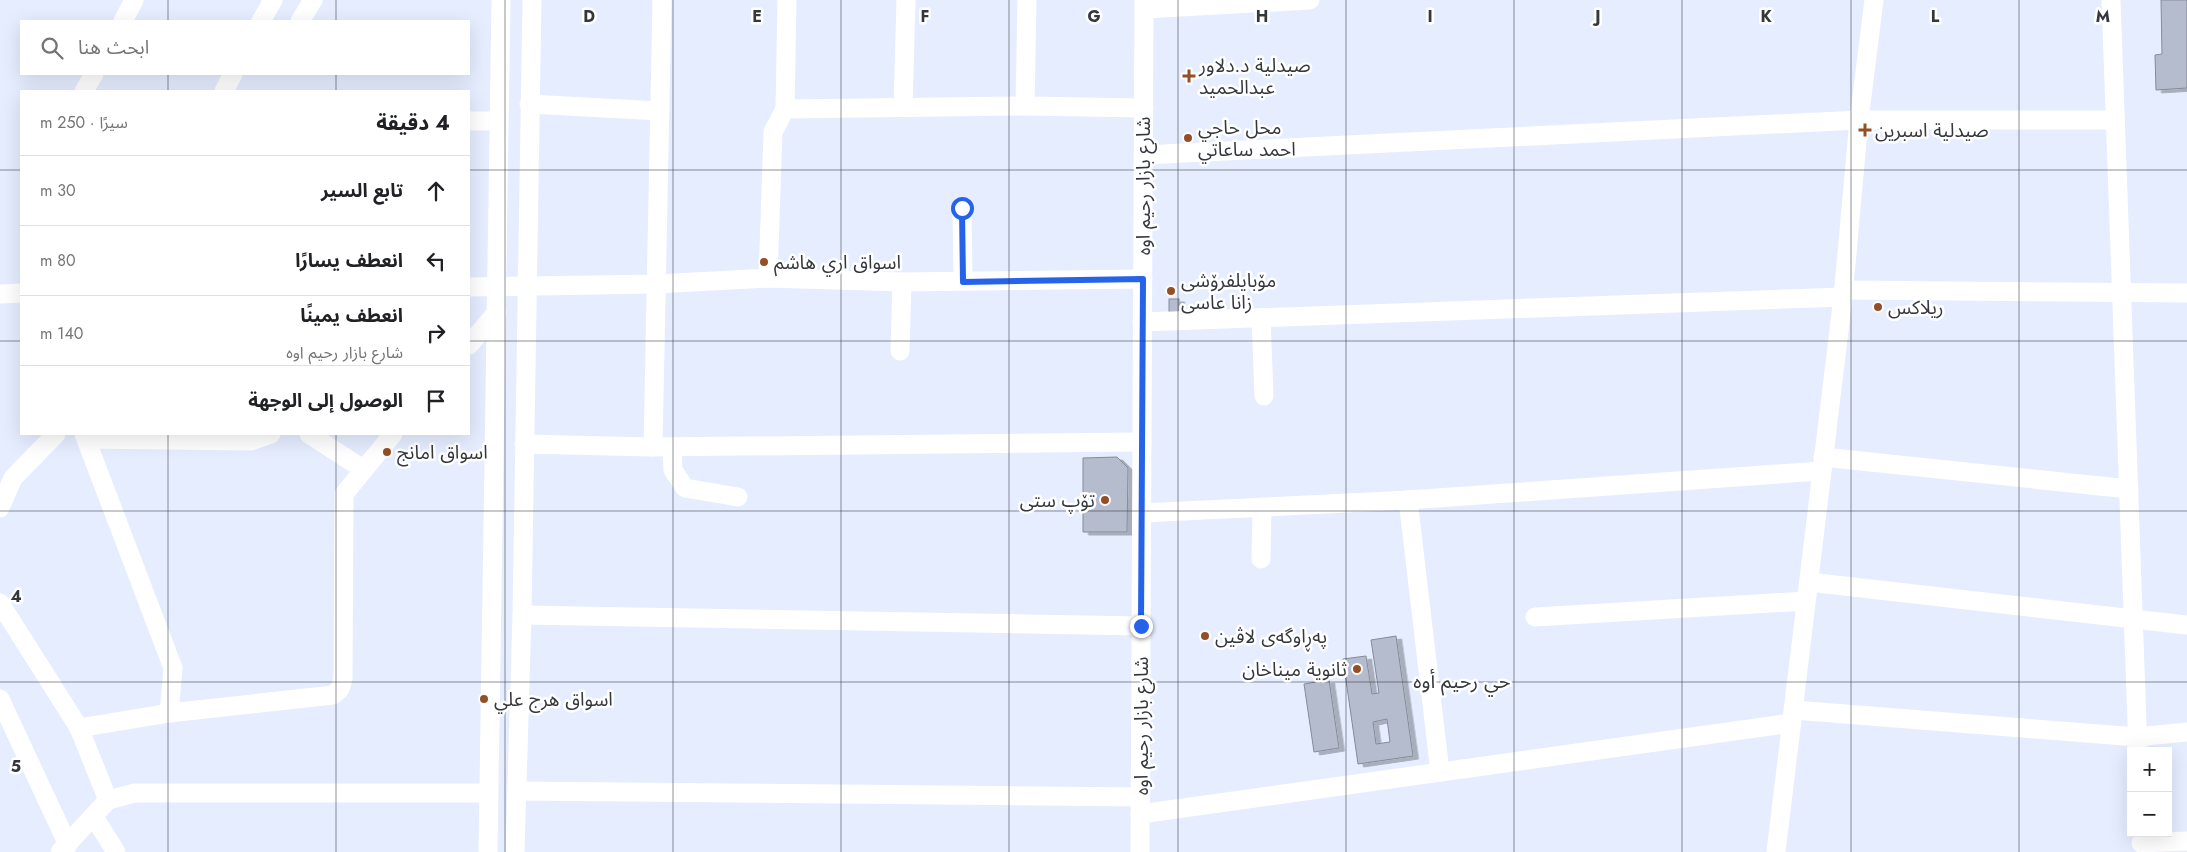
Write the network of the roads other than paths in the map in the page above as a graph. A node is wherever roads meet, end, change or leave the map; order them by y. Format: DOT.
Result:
graph roads {
  1 [pos="134,0"];
  2 [pos="273,0"];
  3 [pos="313,0"];
  4 [pos="501,0"];
  5 [pos="532,0"];
  6 [pos="662,0"];
  7 [pos="788,0"];
  8 [pos="906,0"];
  9 [pos="1027,0"];
  10 [pos="1310,0"];
  11 [pos="1874,0"];
  12 [pos="2111,0"];
  13 [pos="1144,4"];
  14 [pos="124,20"];
  15 [pos="262,20"];
  16 [pos="301,20"];
  17 [pos="93,75"];
  18 [pos="232,75"];
  19 [pos="85,90"];
  20 [pos="225,90"];
  21 [pos="528,104"];
  22 [pos="1025,106"];
  23 [pos="904,108"];
  24 [pos="1144,108"];
  25 [pos="785,109"];
  26 [pos="660,111"];
  27 [pos="1859,120"];
  28 [pos="2114,120"];
  29 [pos="470,121"];
  30 [pos="497,121"];
  31 [pos="1143,155"];
  32 [pos="962,208"];
  33 [pos="768,278"];
  34 [pos="1143,279"];
  35 [pos="902,282"];
  36 [pos="963,282"];
  37 [pos="656,284"];
  38 [pos="527,285"];
  39 [pos="495,286"];
  40 [pos="470,287"];
  41 [pos="2122,291"];
  42 [pos="2187,292"];
  43 [pos="20,293"];
  44 [pos="1843,293"];
  45 [pos="0,294"];
  46 [pos="498,312"];
  47 [pos="1261,318"];
  48 [pos="1142,322"];
  49 [pos="470,344"];
  50 [pos="900,350"];
  51 [pos="1264,396"];
  52 [pos="55,435"];
  53 [pos="268,435"];
  54 [pos="311,435"];
  55 [pos="392,435"];
  56 [pos="85,437"];
  57 [pos="1142,442"];
  58 [pos="524,444"];
  59 [pos="653,447"];
  60 [pos="672,447"];
  61 [pos="1822,464"];
  62 [pos="363,469"];
  63 [pos="6,475"];
  64 [pos="2129,489"];
  65 [pos="738,496"];
  66 [pos="1408,500"];
  67 [pos="1262,507"];
  68 [pos="0,508"];
  69 [pos="1142,513"];
  70 [pos="1261,559"];
  71 [pos="1809,582"];
  72 [pos="1806,601"];
  73 [pos="0,603"];
  74 [pos="522,615"];
  75 [pos="1535,617"];
  76 [pos="2134,619"];
  77 [pos="2187,625"];
  78 [pos="1141,626"];
  79 [pos="0,699"];
  80 [pos="168,712"];
  81 [pos="1793,716"];
  82 [pos="79,728"];
  83 [pos="2187,732"];
  84 [pos="2137,744"];
  85 [pos="1440,772"];
  86 [pos="518,791"];
  87 [pos="487,793"];
  88 [pos="108,800"];
  89 [pos="1140,806"];
  90 [pos="94,817"];
  91 [pos="2187,841"];
  92 [pos="2141,843"];
  93 [pos="64,848"];
  94 [pos="116,852"];
  95 [pos="488,852"];
  96 [pos="515,852"];
  97 [pos="1140,852"];
  98 [pos="1776,852"];
  1 -- 14 [label="street"];
  2 -- 15 [label="street"];
  3 -- 16 [label="street"];
  4 -- 30 [label="street"];
  5 -- 21 [label="street"];
  6 -- 26 [label="street"];
  7 -- 25 [label="street"];
  8 -- 23 [label="street"];
  9 -- 22 [label="street"];
  10 -- 13 [label="street"];
  11 -- 27 [label="street"];
  12 -- 28 [label="street"];
  13 -- 24 [label="street, شارع بازار رحيم اوه"];
  17 -- 19 [label="street"];
  18 -- 20 [label="street"];
  21 -- 26 [label="street"];
  21 -- 38 [label="street"];
  22 -- 23 [label="street"];
  22 -- 24 [label="street"];
  23 -- 25 [label="street"];
  24 -- 31 [label="street, شارع بازار رحيم اوه"];
  25 -- 33 [label="street"];
  26 -- 37 [label="street"];
  27 -- 28 [label="street"];
  27 -- 31 [label="street"];
  27 -- 44 [label="street"];
  28 -- 41 [label="street"];
  29 -- 30 [label="street"];
  30 -- 39 [label="street"];
  31 -- 34 [label="street, شارع بازار رحيم اوه"];
  32 -- 36 [label="street"];
  33 -- 35 [label="street"];
  33 -- 37 [label="street"];
  34 -- 36 [label="street"];
  34 -- 48 [label="street, شارع بازار رحيم اوه"];
  35 -- 36 [label="street"];
  35 -- 50 [label="street"];
  37 -- 38 [label="street"];
  37 -- 59 [label="street"];
  38 -- 39 [label="street"];
  38 -- 58 [label="street"];
  39 -- 40 [label="street"];
  39 -- 46 [label="street"];
  41 -- 42 [label="street"];
  41 -- 44 [label="street"];
  41 -- 64 [label="street"];
  43 -- 45 [label="street"];
  44 -- 47 [label="street"];
  44 -- 61 [label="street"];
  46 -- 49 [label="street"];
  46 -- 87 [label="street"];
  47 -- 48 [label="street"];
  47 -- 51 [label="street"];
  48 -- 57 [label="street, شارع بازار رحيم اوه"];
  52 -- 63 [label="street"];
  53 -- 56 [label="street"];
  54 -- 62 [label="street"];
  55 -- 62 [label="street"];
  56 -- 80 [label="street"];
  57 -- 60 [label="street"];
  57 -- 69 [label="street, شارع بازار رحيم اوه"];
  58 -- 59 [label="street"];
  58 -- 74 [label="street"];
  59 -- 60 [label="street"];
  60 -- 65 [label="street"];
  61 -- 64 [label="street"];
  61 -- 66 [label="street"];
  61 -- 71 [label="street"];
  62 -- 80 [label="street"];
  63 -- 68 [label="street"];
  64 -- 76 [label="street"];
  66 -- 67 [label="street"];
  66 -- 85 [label="street"];
  67 -- 69 [label="street"];
  67 -- 70 [label="street"];
  69 -- 78 [label="street, شارع بازار رحيم اوه"];
  71 -- 72 [label="street"];
  71 -- 76 [label="street"];
  72 -- 75 [label="street"];
  72 -- 81 [label="street"];
  73 -- 82 [label="street"];
  74 -- 78 [label="street"];
  74 -- 86 [label="street"];
  76 -- 77 [label="street"];
  76 -- 84 [label="street"];
  78 -- 89 [label="street, شارع بازار رحيم اوه"];
  79 -- 93 [label="street"];
  80 -- 82 [label="street"];
  81 -- 84 [label="street"];
  81 -- 85 [label="street"];
  81 -- 98 [label="street"];
  82 -- 88 [label="street"];
  83 -- 84 [label="street"];
  85 -- 89 [label="street"];
  86 -- 89 [label="street"];
  86 -- 96 [label="street"];
  87 -- 88 [label="street"];
  87 -- 95 [label="street"];
  88 -- 90 [label="street"];
  89 -- 97 [label="street, شارع بازار رحيم اوه"];
  90 -- 93 [label="street"];
  90 -- 94 [label="street"];
  91 -- 92 [label="street"];
}
